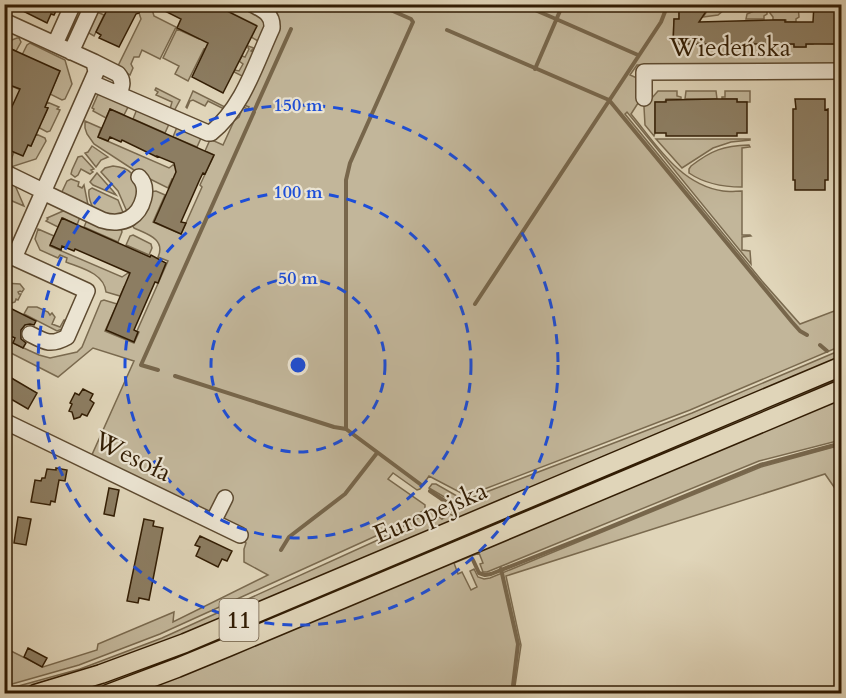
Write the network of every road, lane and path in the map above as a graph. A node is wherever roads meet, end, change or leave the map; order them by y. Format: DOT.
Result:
graph roads {
  1 [pos="73,4"];
  2 [pos="93,4"];
  3 [pos="252,4"];
  4 [pos="4,21"];
  5 [pos="55,44"];
  6 [pos="71,51"];
  7 [pos="94,62"];
  8 [pos="842,71"];
  9 [pos="92,83"];
  10 [pos="119,94"];
  11 [pos="644,98"];
  12 [pos="4,172"];
  13 [pos="139,177"];
  14 [pos="43,192"];
  15 [pos="9,256"];
  16 [pos="30,334"];
  17 [pos="842,366"];
  18 [pos="842,389"];
  19 [pos="4,421"];
  20 [pos="225,498"];
  21 [pos="213,522"];
  22 [pos="240,535"];
  23 [pos="35,693"];
  24 [pos="108,693"];
  1 -- 5 [label="street"];
  2 -- 6 [label="street"];
  3 -- 10 [label="street"];
  4 -- 5 [label="street"];
  5 -- 6 [label="street"];
  6 -- 7 [label="street"];
  7 -- 9 [label="street"];
  7 -- 10 [label="street"];
  8 -- 11 [label="street, Wiedeńska"];
  9 -- 10 [label="street"];
  9 -- 14 [label="street"];
  12 -- 14 [label="street"];
  13 -- 14 [label="street"];
  14 -- 15 [label="street"];
  15 -- 16 [label="street"];
  17 -- 23 [label="main road, Europejska / 11"];
  18 -- 24 [label="main road, Europejska / 11"];
  19 -- 21 [label="street, Wesoła"];
  20 -- 21 [label="street"];
  21 -- 22 [label="street, Wesoła"];
}
